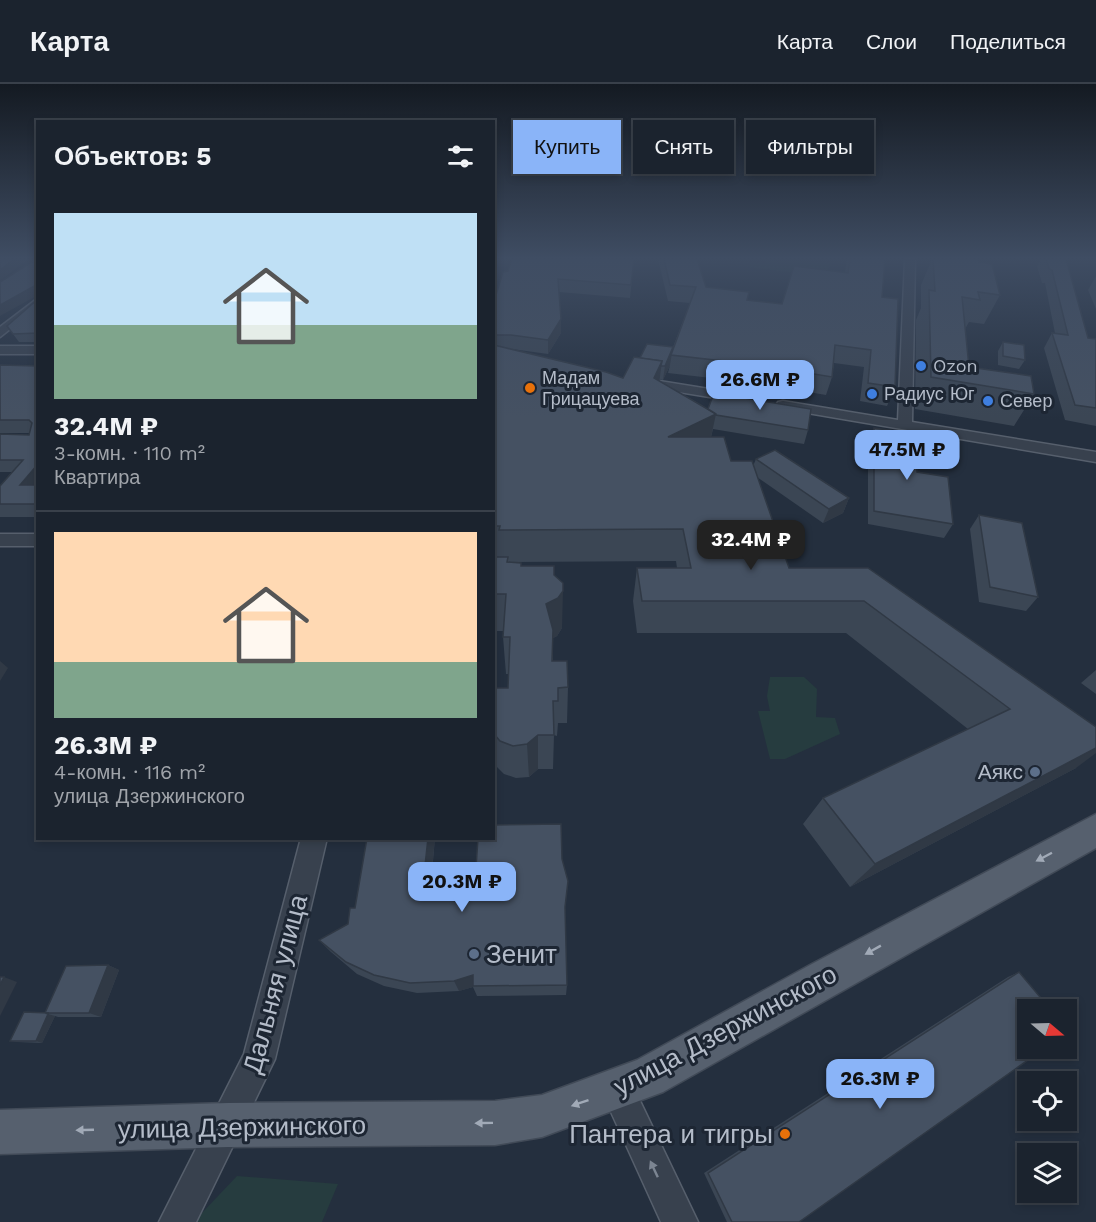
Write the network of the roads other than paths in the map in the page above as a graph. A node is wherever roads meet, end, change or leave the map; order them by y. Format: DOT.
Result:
graph roads {
  1 [pos="25,312"];
  2 [pos="908,312"];
  3 [pos="0,333"];
  4 [pos="0,350"];
  5 [pos="36,350"];
  6 [pos="627,380"];
  7 [pos="905,424"];
  8 [pos="1096,457"];
  9 [pos="0,540"];
  10 [pos="36,540"];
  11 [pos="1096,830"];
  12 [pos="314,840"];
  13 [pos="617,1090"];
  14 [pos="228,1125"];
  15 [pos="0,1132"];
  16 [pos="177,1222"];
  17 [pos="680,1222"];
  1 -- 3 [label="street"];
  2 -- 7 [label="street"];
  4 -- 5 [label="street"];
  6 -- 7 [label="street"];
  7 -- 8 [label="street"];
  9 -- 10 [label="street"];
  11 -- 13 [label="main road, улица Дзержинского, one-way"];
  12 -- 14 [label="street, Дальняя улица"];
  13 -- 14 [label="main road, улица Дзержинского, one-way"];
  17 -- 13 [label="street, one-way"];
  14 -- 15 [label="main road, улица Дзержинского, one-way"];
  14 -- 16 [label="street, Дальняя улица"];
}
